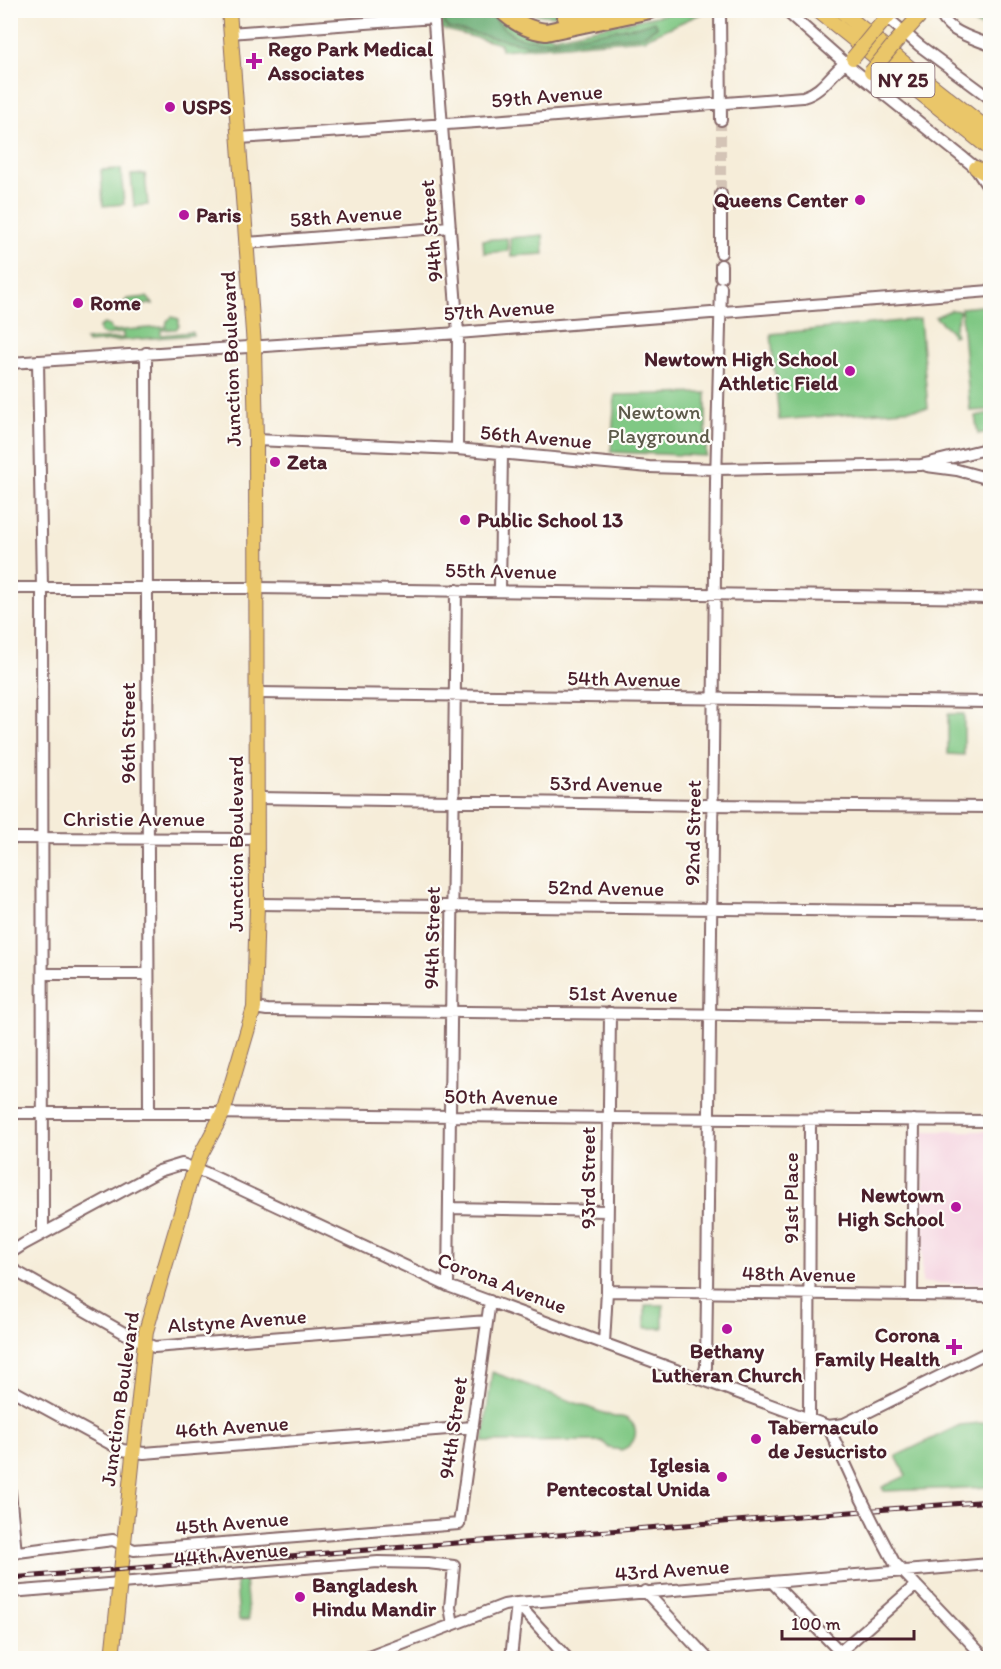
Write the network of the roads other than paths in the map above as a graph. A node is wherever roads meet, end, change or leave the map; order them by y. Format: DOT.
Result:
graph roads {
  1 [pos="229,10"];
  2 [pos="502,10"];
  3 [pos="518,10"];
  4 [pos="595,10"];
  5 [pos="650,10"];
  6 [pos="720,10"];
  7 [pos="785,10"];
  8 [pos="817,10"];
  9 [pos="840,10"];
  10 [pos="925,10"];
  11 [pos="939,10"];
  12 [pos="886,13"];
  13 [pos="434,14"];
  14 [pos="231,33"];
  15 [pos="905,33"];
  16 [pos="990,45"];
  17 [pos="849,61"];
  18 [pos="869,76"];
  19 [pos="990,98"];
  20 [pos="721,103"];
  21 [pos="721,120"];
  22 [pos="442,123"];
  23 [pos="990,131"];
  24 [pos="239,138"];
  25 [pos="990,149"];
  26 [pos="976,168"];
  27 [pos="990,178"];
  28 [pos="990,190"];
  29 [pos="721,194"];
  30 [pos="450,227"];
  31 [pos="246,243"];
  32 [pos="721,253"];
  33 [pos="721,265"];
  34 [pos="990,291"];
  35 [pos="722,312"];
  36 [pos="458,333"];
  37 [pos="254,346"];
  38 [pos="146,353"];
  39 [pos="38,361"];
  40 [pos="10,363"];
  41 [pos="256,440"];
  42 [pos="990,448"];
  43 [pos="457,449"];
  44 [pos="502,453"];
  45 [pos="921,465"];
  46 [pos="716,469"];
  47 [pos="990,479"];
  48 [pos="10,588"];
  49 [pos="42,588"];
  50 [pos="147,588"];
  51 [pos="256,588"];
  52 [pos="456,590"];
  53 [pos="500,591"];
  54 [pos="715,595"];
  55 [pos="990,598"];
  56 [pos="257,693"];
  57 [pos="455,695"];
  58 [pos="713,700"];
  59 [pos="990,702"];
  60 [pos="257,798"];
  61 [pos="454,801"];
  62 [pos="713,805"];
  63 [pos="990,807"];
  64 [pos="10,838"];
  65 [pos="43,838"];
  66 [pos="148,838"];
  67 [pos="257,839"];
  68 [pos="257,904"];
  69 [pos="452,906"];
  70 [pos="711,909"];
  71 [pos="990,912"];
  72 [pos="43,974"];
  73 [pos="148,974"];
  74 [pos="254,1008"];
  75 [pos="451,1011"];
  76 [pos="610,1013"];
  77 [pos="710,1016"];
  78 [pos="990,1018"];
  79 [pos="149,1112"];
  80 [pos="10,1113"];
  81 [pos="43,1113"];
  82 [pos="223,1113"];
  83 [pos="450,1116"];
  84 [pos="608,1118"];
  85 [pos="709,1119"];
  86 [pos="810,1120"];
  87 [pos="914,1120"];
  88 [pos="990,1121"];
  89 [pos="195,1169"];
  90 [pos="449,1208"];
  91 [pos="607,1211"];
  92 [pos="43,1233"];
  93 [pos="10,1253"];
  94 [pos="10,1268"];
  95 [pos="448,1286"];
  96 [pos="607,1291"];
  97 [pos="707,1292"];
  98 [pos="810,1294"];
  99 [pos="912,1295"];
  100 [pos="990,1296"];
  101 [pos="490,1301"];
  102 [pos="487,1321"];
  103 [pos="145,1342"];
  104 [pos="604,1343"];
  105 [pos="990,1351"];
  106 [pos="702,1379"];
  107 [pos="10,1389"];
  108 [pos="809,1419"];
  109 [pos="828,1426"];
  110 [pos="473,1427"];
  111 [pos="133,1452"];
  112 [pos="10,1492"];
  113 [pos="459,1524"];
  114 [pos="123,1545"];
  115 [pos="13,1553"];
  116 [pos="990,1564"];
  117 [pos="903,1571"];
  118 [pos="772,1582"];
  119 [pos="119,1583"];
  120 [pos="916,1585"];
  121 [pos="645,1591"];
  122 [pos="10,1592"];
  123 [pos="517,1602"];
  124 [pos="453,1624"];
  125 [pos="839,1656"];
  126 [pos="112,1659"];
  127 [pos="366,1659"];
  128 [pos="511,1659"];
  129 [pos="567,1659"];
  130 [pos="707,1659"];
  131 [pos="985,1659"];
  1 -- 14 [label="main road, Junction Boulevard"];
  2 -- 5 [label="highway"];
  3 -- 4 [label="highway"];
  6 -- 20 [label="street"];
  7 -- 17 [label="street"];
  8 -- 25 [label="main road, NY 25"];
  9 -- 23 [label="main road, NY 25"];
  10 -- 15 [label="main road"];
  11 -- 16 [label="street"];
  12 -- 15 [label="street"];
  12 -- 17 [label="main road, bridge"];
  13 -- 14 [label="street"];
  13 -- 22 [label="street, 94th Street"];
  14 -- 24 [label="main road, Junction Boulevard"];
  15 -- 18 [label="main road, bridge"];
  15 -- 19 [label="street"];
  17 -- 18 [label="street"];
  17 -- 20 [label="street, 59th Avenue"];
  18 -- 26 [label="street"];
  20 -- 21 [label="street"];
  20 -- 22 [label="street, 59th Avenue"];
  22 -- 24 [label="street, 59th Avenue"];
  22 -- 30 [label="street, 94th Street"];
  24 -- 31 [label="main road, Junction Boulevard"];
  26 -- 27 [label="main road"];
  26 -- 28 [label="street"];
  29 -- 32 [label="street"];
  30 -- 31 [label="street, 58th Avenue"];
  30 -- 36 [label="street, 94th Street"];
  31 -- 37 [label="main road, Junction Boulevard"];
  33 -- 35 [label="street, 92nd Street"];
  34 -- 35 [label="street, 57th Avenue"];
  35 -- 36 [label="street, 57th Avenue"];
  35 -- 46 [label="street, 92nd Street"];
  36 -- 37 [label="street, 57th Avenue"];
  36 -- 43 [label="street, 94th Street"];
  37 -- 38 [label="street, 57th Avenue"];
  37 -- 41 [label="main road, Junction Boulevard"];
  38 -- 39 [label="street, 57th Avenue"];
  38 -- 50 [label="street, 96th Street"];
  39 -- 40 [label="street, 57th Avenue"];
  39 -- 49 [label="street"];
  41 -- 43 [label="street, 56th Avenue"];
  41 -- 51 [label="main road, Junction Boulevard"];
  42 -- 45 [label="street, 56th Avenue"];
  43 -- 44 [label="street, 56th Avenue"];
  44 -- 46 [label="street, 56th Avenue"];
  44 -- 53 [label="street"];
  45 -- 46 [label="street, 56th Avenue"];
  45 -- 47 [label="street"];
  46 -- 54 [label="street, 92nd Street"];
  48 -- 49 [label="street, 55th Avenue"];
  49 -- 50 [label="street, 55th Avenue"];
  49 -- 65 [label="street"];
  50 -- 51 [label="street, 55th Avenue"];
  50 -- 66 [label="street, 96th Street"];
  51 -- 52 [label="street, 55th Avenue"];
  51 -- 56 [label="main road, Junction Boulevard"];
  52 -- 53 [label="street, 55th Avenue"];
  52 -- 57 [label="street, 94th Street"];
  53 -- 54 [label="street, 55th Avenue"];
  54 -- 55 [label="street, 55th Avenue"];
  54 -- 58 [label="street, 92nd Street"];
  56 -- 57 [label="street, 54th Avenue"];
  56 -- 60 [label="main road, Junction Boulevard"];
  57 -- 58 [label="street, 54th Avenue"];
  57 -- 61 [label="street, 94th Street"];
  58 -- 59 [label="street, 54th Avenue"];
  58 -- 62 [label="street, 92nd Street"];
  60 -- 61 [label="street, 53rd Avenue"];
  60 -- 67 [label="main road, Junction Boulevard"];
  61 -- 62 [label="street, 53rd Avenue"];
  61 -- 69 [label="street, 94th Street"];
  62 -- 63 [label="street, 53rd Avenue"];
  62 -- 70 [label="street, 92nd Street"];
  64 -- 65 [label="street, Christie Avenue"];
  65 -- 66 [label="street, Christie Avenue"];
  65 -- 72 [label="street"];
  66 -- 67 [label="street, Christie Avenue"];
  66 -- 73 [label="street, 96th Street"];
  67 -- 68 [label="main road, Junction Boulevard"];
  68 -- 69 [label="street, 52nd Avenue"];
  68 -- 74 [label="main road, Junction Boulevard"];
  69 -- 70 [label="street, 52nd Avenue"];
  69 -- 75 [label="street, 94th Street"];
  70 -- 71 [label="street, 52nd Avenue"];
  70 -- 77 [label="street, 92nd Street"];
  72 -- 73 [label="street"];
  72 -- 81 [label="street"];
  73 -- 79 [label="street, 96th Street"];
  74 -- 75 [label="street, 51st Avenue"];
  74 -- 82 [label="main road, Junction Boulevard"];
  75 -- 76 [label="street, 51st Avenue"];
  75 -- 83 [label="street, 94th Street"];
  76 -- 77 [label="street, 51st Avenue"];
  76 -- 84 [label="street, 93rd Street"];
  77 -- 78 [label="street, 51st Avenue"];
  77 -- 85 [label="street, 92nd Street"];
  79 -- 81 [label="street, 50th Avenue"];
  79 -- 82 [label="street, 50th Avenue"];
  80 -- 81 [label="street, 50th Avenue"];
  81 -- 92 [label="street"];
  82 -- 83 [label="street, 50th Avenue"];
  82 -- 89 [label="main road, Junction Boulevard"];
  83 -- 84 [label="street, 50th Avenue"];
  83 -- 90 [label="street, 94th Street"];
  84 -- 85 [label="street, 50th Avenue"];
  84 -- 91 [label="street, 93rd Street"];
  85 -- 86 [label="street, 50th Avenue"];
  85 -- 97 [label="street, 92nd Street"];
  86 -- 87 [label="street, 50th Avenue"];
  86 -- 98 [label="street, 91st Place"];
  87 -- 88 [label="street, 50th Avenue"];
  87 -- 99 [label="street"];
  89 -- 92 [label="street, Corona Avenue"];
  89 -- 95 [label="street, Corona Avenue"];
  89 -- 103 [label="main road, Junction Boulevard"];
  90 -- 91 [label="street"];
  90 -- 95 [label="street, 94th Street"];
  91 -- 96 [label="street, 93rd Street"];
  92 -- 93 [label="street, Corona Avenue"];
  94 -- 103 [label="street, Alstyne Avenue"];
  95 -- 101 [label="street, Corona Avenue"];
  96 -- 97 [label="street, 48th Avenue"];
  96 -- 104 [label="street, 93rd Street"];
  97 -- 98 [label="street, 48th Avenue"];
  97 -- 106 [label="street, 92nd Street"];
  98 -- 99 [label="street, 48th Avenue"];
  98 -- 108 [label="street, 91st Place"];
  99 -- 100 [label="street, 48th Avenue"];
  101 -- 102 [label="street, 94th Street"];
  101 -- 104 [label="street, Corona Avenue"];
  102 -- 103 [label="street, Alstyne Avenue"];
  102 -- 110 [label="street, 94th Street"];
  103 -- 111 [label="main road, Junction Boulevard"];
  104 -- 106 [label="street, Corona Avenue"];
  105 -- 109 [label="street"];
  106 -- 108 [label="street, Corona Avenue"];
  107 -- 111 [label="street, 46th Avenue"];
  108 -- 109 [label="street, Corona Avenue"];
  109 -- 117 [label="street, bridge"];
  110 -- 111 [label="street, 46th Avenue"];
  110 -- 113 [label="street, 94th Street"];
  111 -- 114 [label="main road, Junction Boulevard"];
  112 -- 115 [label="street"];
  113 -- 114 [label="street, 45th Avenue"];
  114 -- 115 [label="street, 45th Avenue"];
  114 -- 119 [label="main road, Junction Boulevard"];
  116 -- 117 [label="street, 43rd Avenue"];
  117 -- 118 [label="street, 43rd Avenue"];
  117 -- 120 [label="street"];
  118 -- 121 [label="street, 43rd Avenue"];
  118 -- 125 [label="street"];
  119 -- 122 [label="street, 44th Avenue"];
  119 -- 124 [label="street, 44th Avenue"];
  119 -- 126 [label="main road, Junction Boulevard"];
  120 -- 125 [label="street"];
  120 -- 131 [label="street"];
  121 -- 123 [label="street, 43rd Avenue"];
  121 -- 130 [label="street"];
  123 -- 124 [label="street, 43rd Avenue"];
  123 -- 128 [label="street"];
  123 -- 129 [label="street"];
  124 -- 127 [label="street, 43rd Avenue"];
}
